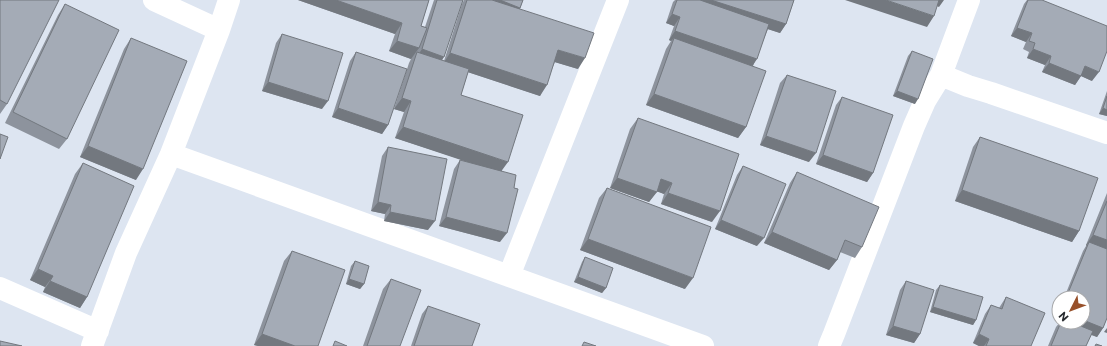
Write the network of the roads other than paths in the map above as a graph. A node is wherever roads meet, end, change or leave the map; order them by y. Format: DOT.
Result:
graph roads {
  1 [pos="154,0"];
  2 [pos="229,0"];
  3 [pos="618,0"];
  4 [pos="969,0"];
  5 [pos="219,30"];
  6 [pos="941,75"];
  7 [pos="1107,133"];
  8 [pos="171,154"];
  9 [pos="509,276"];
  10 [pos="0,288"];
  11 [pos="95,339"];
  12 [pos="703,346"];
  13 [pos="829,346"];
  1 -- 5 [label="street"];
  2 -- 5 [label="street"];
  3 -- 9 [label="street"];
  4 -- 6 [label="street"];
  5 -- 8 [label="street"];
  6 -- 7 [label="street"];
  6 -- 13 [label="street"];
  8 -- 9 [label="street"];
  8 -- 11 [label="street"];
  9 -- 12 [label="street"];
  10 -- 11 [label="street"];
}
